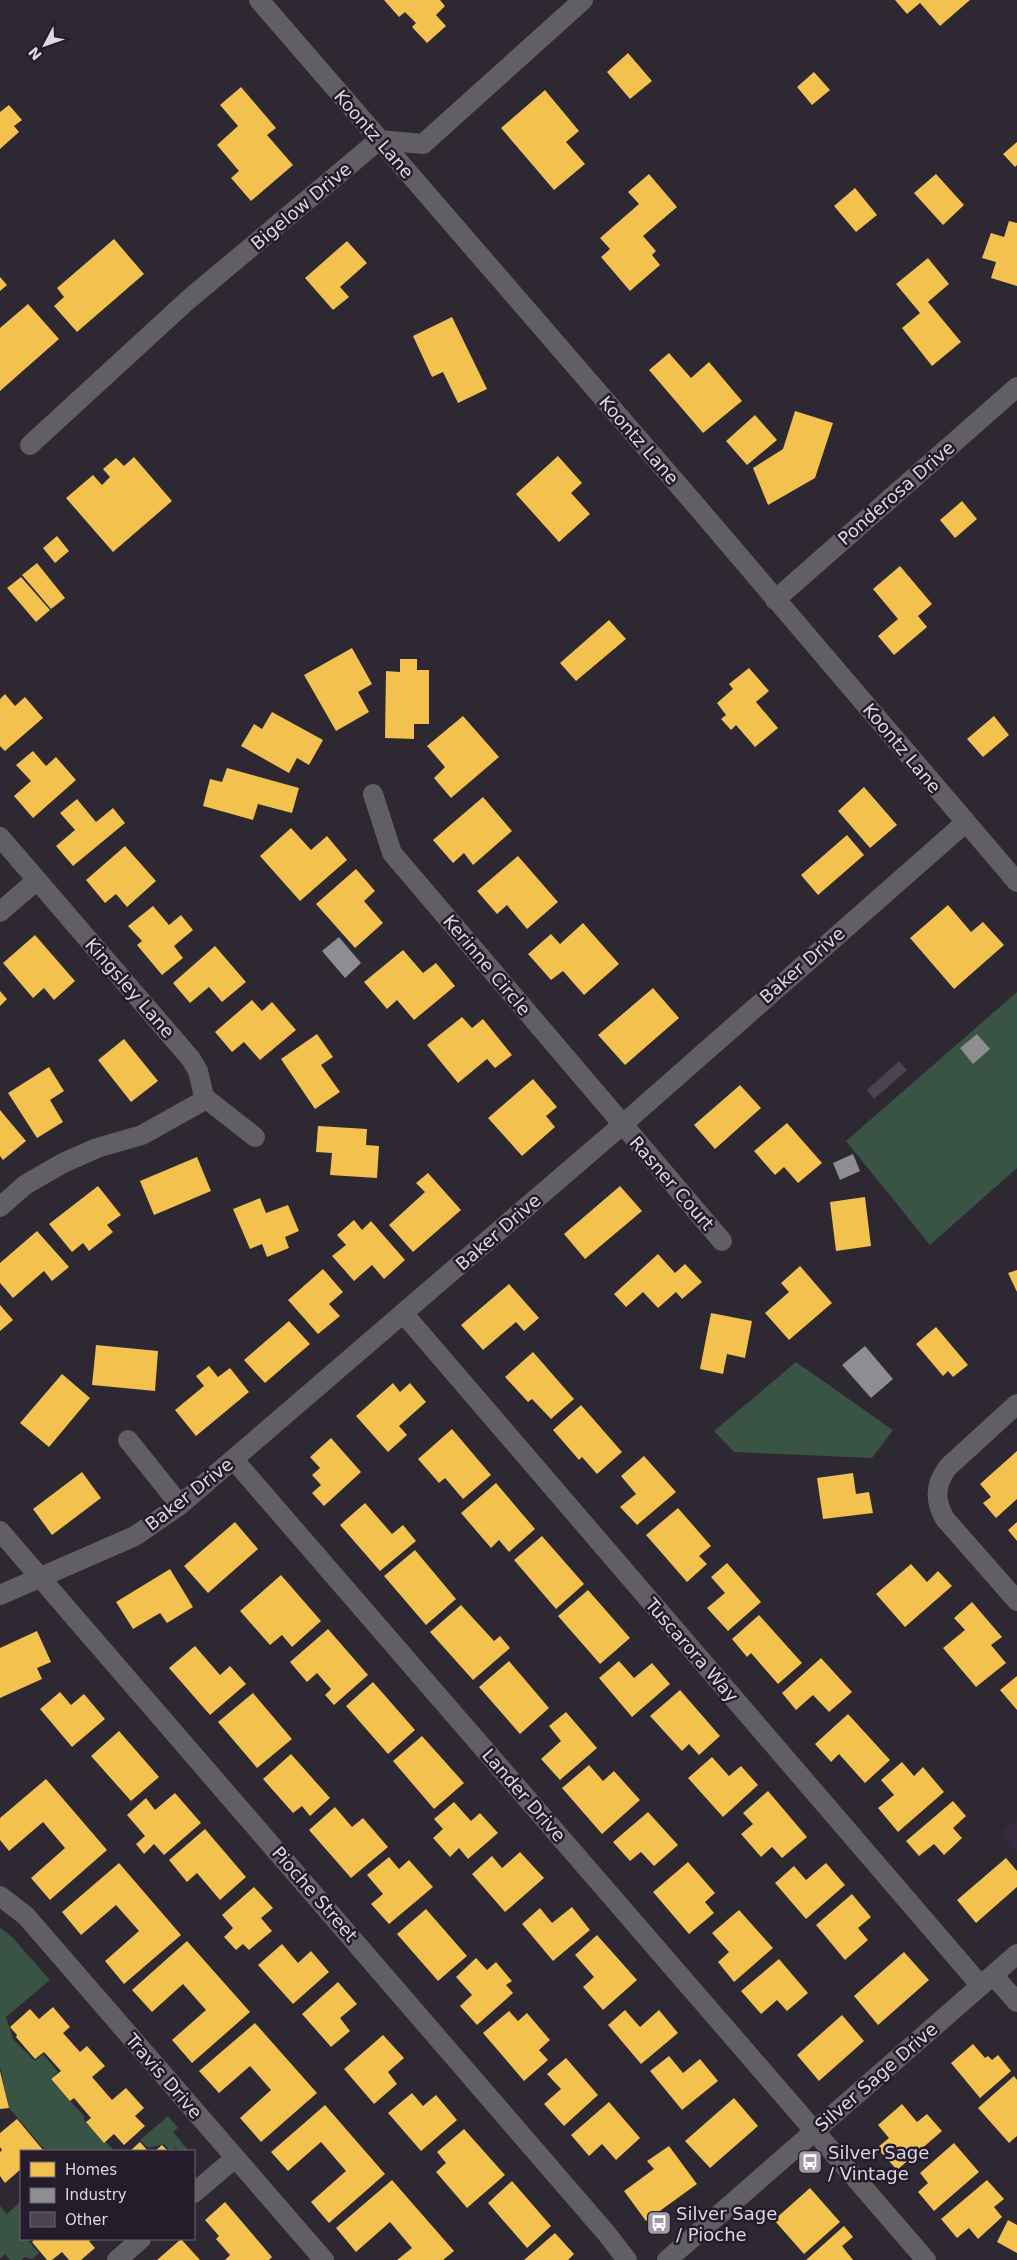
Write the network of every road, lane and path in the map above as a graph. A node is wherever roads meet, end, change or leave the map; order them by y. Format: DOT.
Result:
graph roads {
  1 [pos="259,0"];
  2 [pos="583,0"];
  3 [pos="379,140"];
  4 [pos="1017,387"];
  5 [pos="30,445"];
  6 [pos="775,600"];
  7 [pos="373,794"];
  8 [pos="965,823"];
  9 [pos="0,837"];
  10 [pos="37,880"];
  11 [pos="1017,882"];
  12 [pos="0,912"];
  13 [pos="204,1097"];
  14 [pos="622,1125"];
  15 [pos="255,1137"];
  16 [pos="0,1207"];
  17 [pos="722,1241"];
  18 [pos="403,1313"];
  19 [pos="1017,1404"];
  20 [pos="128,1440"];
  21 [pos="234,1460"];
  22 [pos="180,1505"];
  23 [pos="0,1531"];
  24 [pos="41,1579"];
  25 [pos="0,1595"];
  26 [pos="1017,1601"];
  27 [pos="0,1896"];
  28 [pos="1017,1954"];
  29 [pos="987,1980"];
  30 [pos="1017,2002"];
  31 [pos="814,2131"];
  32 [pos="235,2158"];
  33 [pos="195,2192"];
  34 [pos="140,2240"];
  35 [pos="117,2260"];
  36 [pos="324,2260"];
  37 [pos="627,2260"];
  38 [pos="667,2260"];
  39 [pos="926,2260"];
  1 -- 3 [label="street, Koontz Lane"];
  2 -- 3 [label="street"];
  3 -- 5 [label="street, Bigelow Drive"];
  3 -- 6 [label="street, Koontz Lane"];
  4 -- 6 [label="street, Ponderosa Drive"];
  6 -- 8 [label="street, Koontz Lane"];
  7 -- 14 [label="street, Kerinne Circle"];
  8 -- 11 [label="street, Koontz Lane"];
  8 -- 14 [label="street, Baker Drive"];
  9 -- 10 [label="street, Kingsley Lane"];
  10 -- 12 [label="street"];
  10 -- 13 [label="street, Kingsley Lane"];
  13 -- 15 [label="street"];
  13 -- 16 [label="street"];
  14 -- 17 [label="street, Rasner Court"];
  14 -- 18 [label="street, Baker Drive"];
  18 -- 21 [label="street, Baker Drive"];
  18 -- 29 [label="street, Tuscarora Way"];
  19 -- 26 [label="street"];
  20 -- 22 [label="street"];
  21 -- 22 [label="street, Baker Drive"];
  21 -- 31 [label="street, Lander Drive"];
  22 -- 24 [label="street, Baker Drive"];
  23 -- 24 [label="street, Pioche Street"];
  24 -- 25 [label="street, Baker Drive"];
  24 -- 37 [label="street, Pioche Street"];
  27 -- 32 [label="street, Travis Drive"];
  28 -- 29 [label="street, Silver Sage Drive"];
  29 -- 30 [label="street, Tuscarora Way"];
  29 -- 31 [label="street, Silver Sage Drive"];
  31 -- 38 [label="street, Silver Sage Drive"];
  31 -- 39 [label="street, Lander Drive"];
  32 -- 33 [label="street"];
  32 -- 36 [label="street, Travis Drive"];
  34 -- 35 [label="street"];
}
